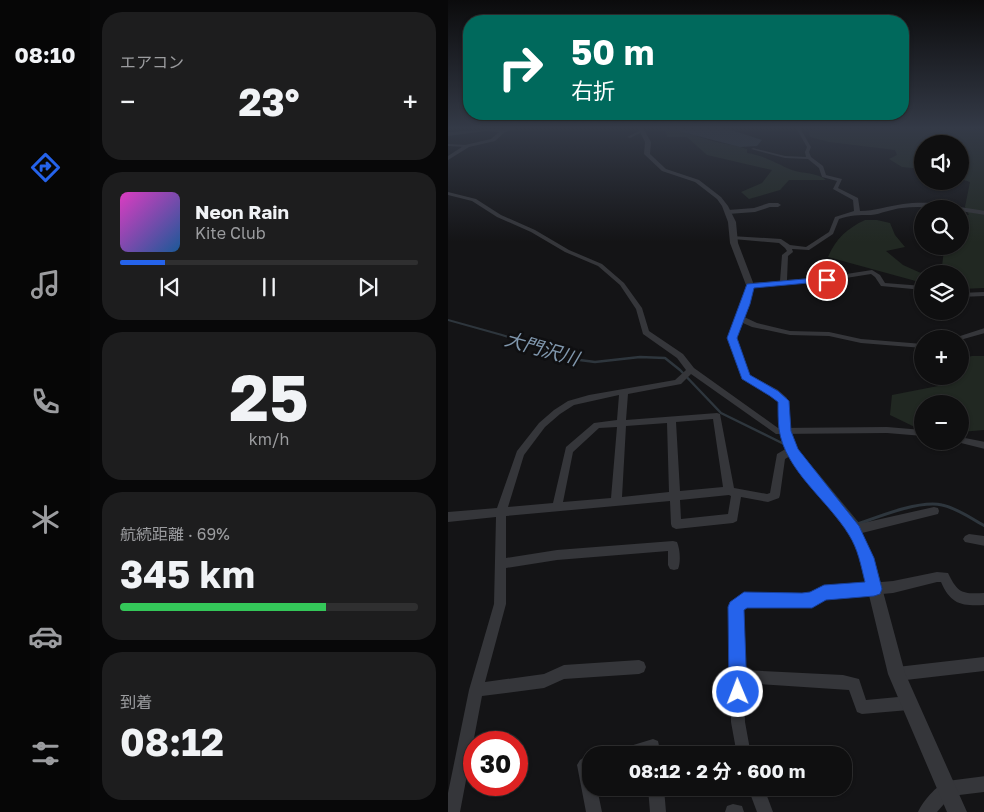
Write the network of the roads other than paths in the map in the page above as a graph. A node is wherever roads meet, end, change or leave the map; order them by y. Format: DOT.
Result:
graph roads {
  1 [pos="660,166"];
  2 [pos="819,166"];
  3 [pos="448,193"];
  4 [pos="778,204"];
  5 [pos="914,206"];
  6 [pos="969,210"];
  7 [pos="728,212"];
  8 [pos="857,213"];
  9 [pos="984,213"];
  10 [pos="733,237"];
  11 [pos="788,247"];
  12 [pos="784,282"];
  13 [pos="750,285"];
  14 [pos="914,287"];
  15 [pos="969,294"];
  16 [pos="984,294"];
  17 [pos="739,318"];
  18 [pos="984,330"];
  19 [pos="969,335"];
  20 [pos="914,345"];
  21 [pos="686,374"];
  22 [pos="624,391"];
  23 [pos="671,419"];
  24 [pos="622,422"];
  25 [pos="785,431"];
  26 [pos="914,432"];
  27 [pos="969,442"];
  28 [pos="984,446"];
  29 [pos="792,450"];
  30 [pos="733,492"];
  31 [pos="674,496"];
  32 [pos="616,502"];
  33 [pos="557,507"];
  34 [pos="934,511"];
  35 [pos="501,512"];
  36 [pos="448,516"];
  37 [pos="854,530"];
  38 [pos="969,539"];
  39 [pos="984,541"];
  40 [pos="500,564"];
  41 [pos="674,565"];
  42 [pos="874,589"];
  43 [pos="984,599"];
  44 [pos="984,664"];
  45 [pos="639,667"];
  46 [pos="897,674"];
  47 [pos="738,676"];
  48 [pos="476,690"];
  49 [pos="909,703"];
  50 [pos="742,746"];
  51 [pos="984,784"];
  52 [pos="947,789"];
  53 [pos="591,796"];
  54 [pos="657,796"];
  55 [pos="759,796"];
  56 [pos="452,812"];
  57 [pos="594,812"];
  58 [pos="658,812"];
  59 [pos="765,812"];
  60 [pos="926,812"];
  61 [pos="957,812"];
  1 -- 7 [label="street"];
  2 -- 8 [label="street"];
  3 -- 21 [label="street"];
  4 -- 7 [label="street"];
  5 -- 8 [label="street"];
  6 -- 9 [label="street"];
  7 -- 10 [label="street"];
  8 -- 11 [label="street"];
  10 -- 11 [label="street"];
  10 -- 13 [label="street"];
  11 -- 12 [label="street"];
  12 -- 13 [label="street"];
  12 -- 14 [label="street"];
  13 -- 17 [label="street"];
  15 -- 16 [label="street"];
  17 -- 20 [label="street"];
  17 -- 25 [label="street"];
  18 -- 19 [label="street"];
  21 -- 22 [label="street"];
  21 -- 25 [label="street"];
  22 -- 24 [label="street"];
  22 -- 35 [label="street"];
  23 -- 24 [label="street"];
  23 -- 30 [label="street"];
  23 -- 31 [label="street"];
  24 -- 32 [label="street"];
  24 -- 33 [label="street"];
  25 -- 26 [label="street"];
  25 -- 29 [label="street"];
  27 -- 28 [label="street"];
  29 -- 30 [label="street"];
  29 -- 37 [label="street"];
  30 -- 31 [label="street"];
  30 -- 31 [label="street"];
  31 -- 32 [label="street"];
  32 -- 33 [label="street"];
  33 -- 35 [label="street"];
  34 -- 37 [label="street"];
  35 -- 36 [label="street"];
  35 -- 40 [label="street"];
  37 -- 42 [label="street"];
  38 -- 39 [label="street"];
  40 -- 41 [label="street"];
  40 -- 48 [label="street"];
  42 -- 43 [label="street"];
  42 -- 46 [label="street"];
  42 -- 47 [label="street"];
  44 -- 46 [label="street"];
  45 -- 48 [label="street"];
  46 -- 49 [label="street"];
  47 -- 49 [label="street"];
  47 -- 50 [label="street"];
  48 -- 56 [label="street"];
  49 -- 52 [label="street"];
  51 -- 52 [label="street"];
  52 -- 60 [label="street"];
  52 -- 61 [label="street"];
  53 -- 57 [label="street"];
  54 -- 58 [label="street"];
  55 -- 59 [label="street"];
}
